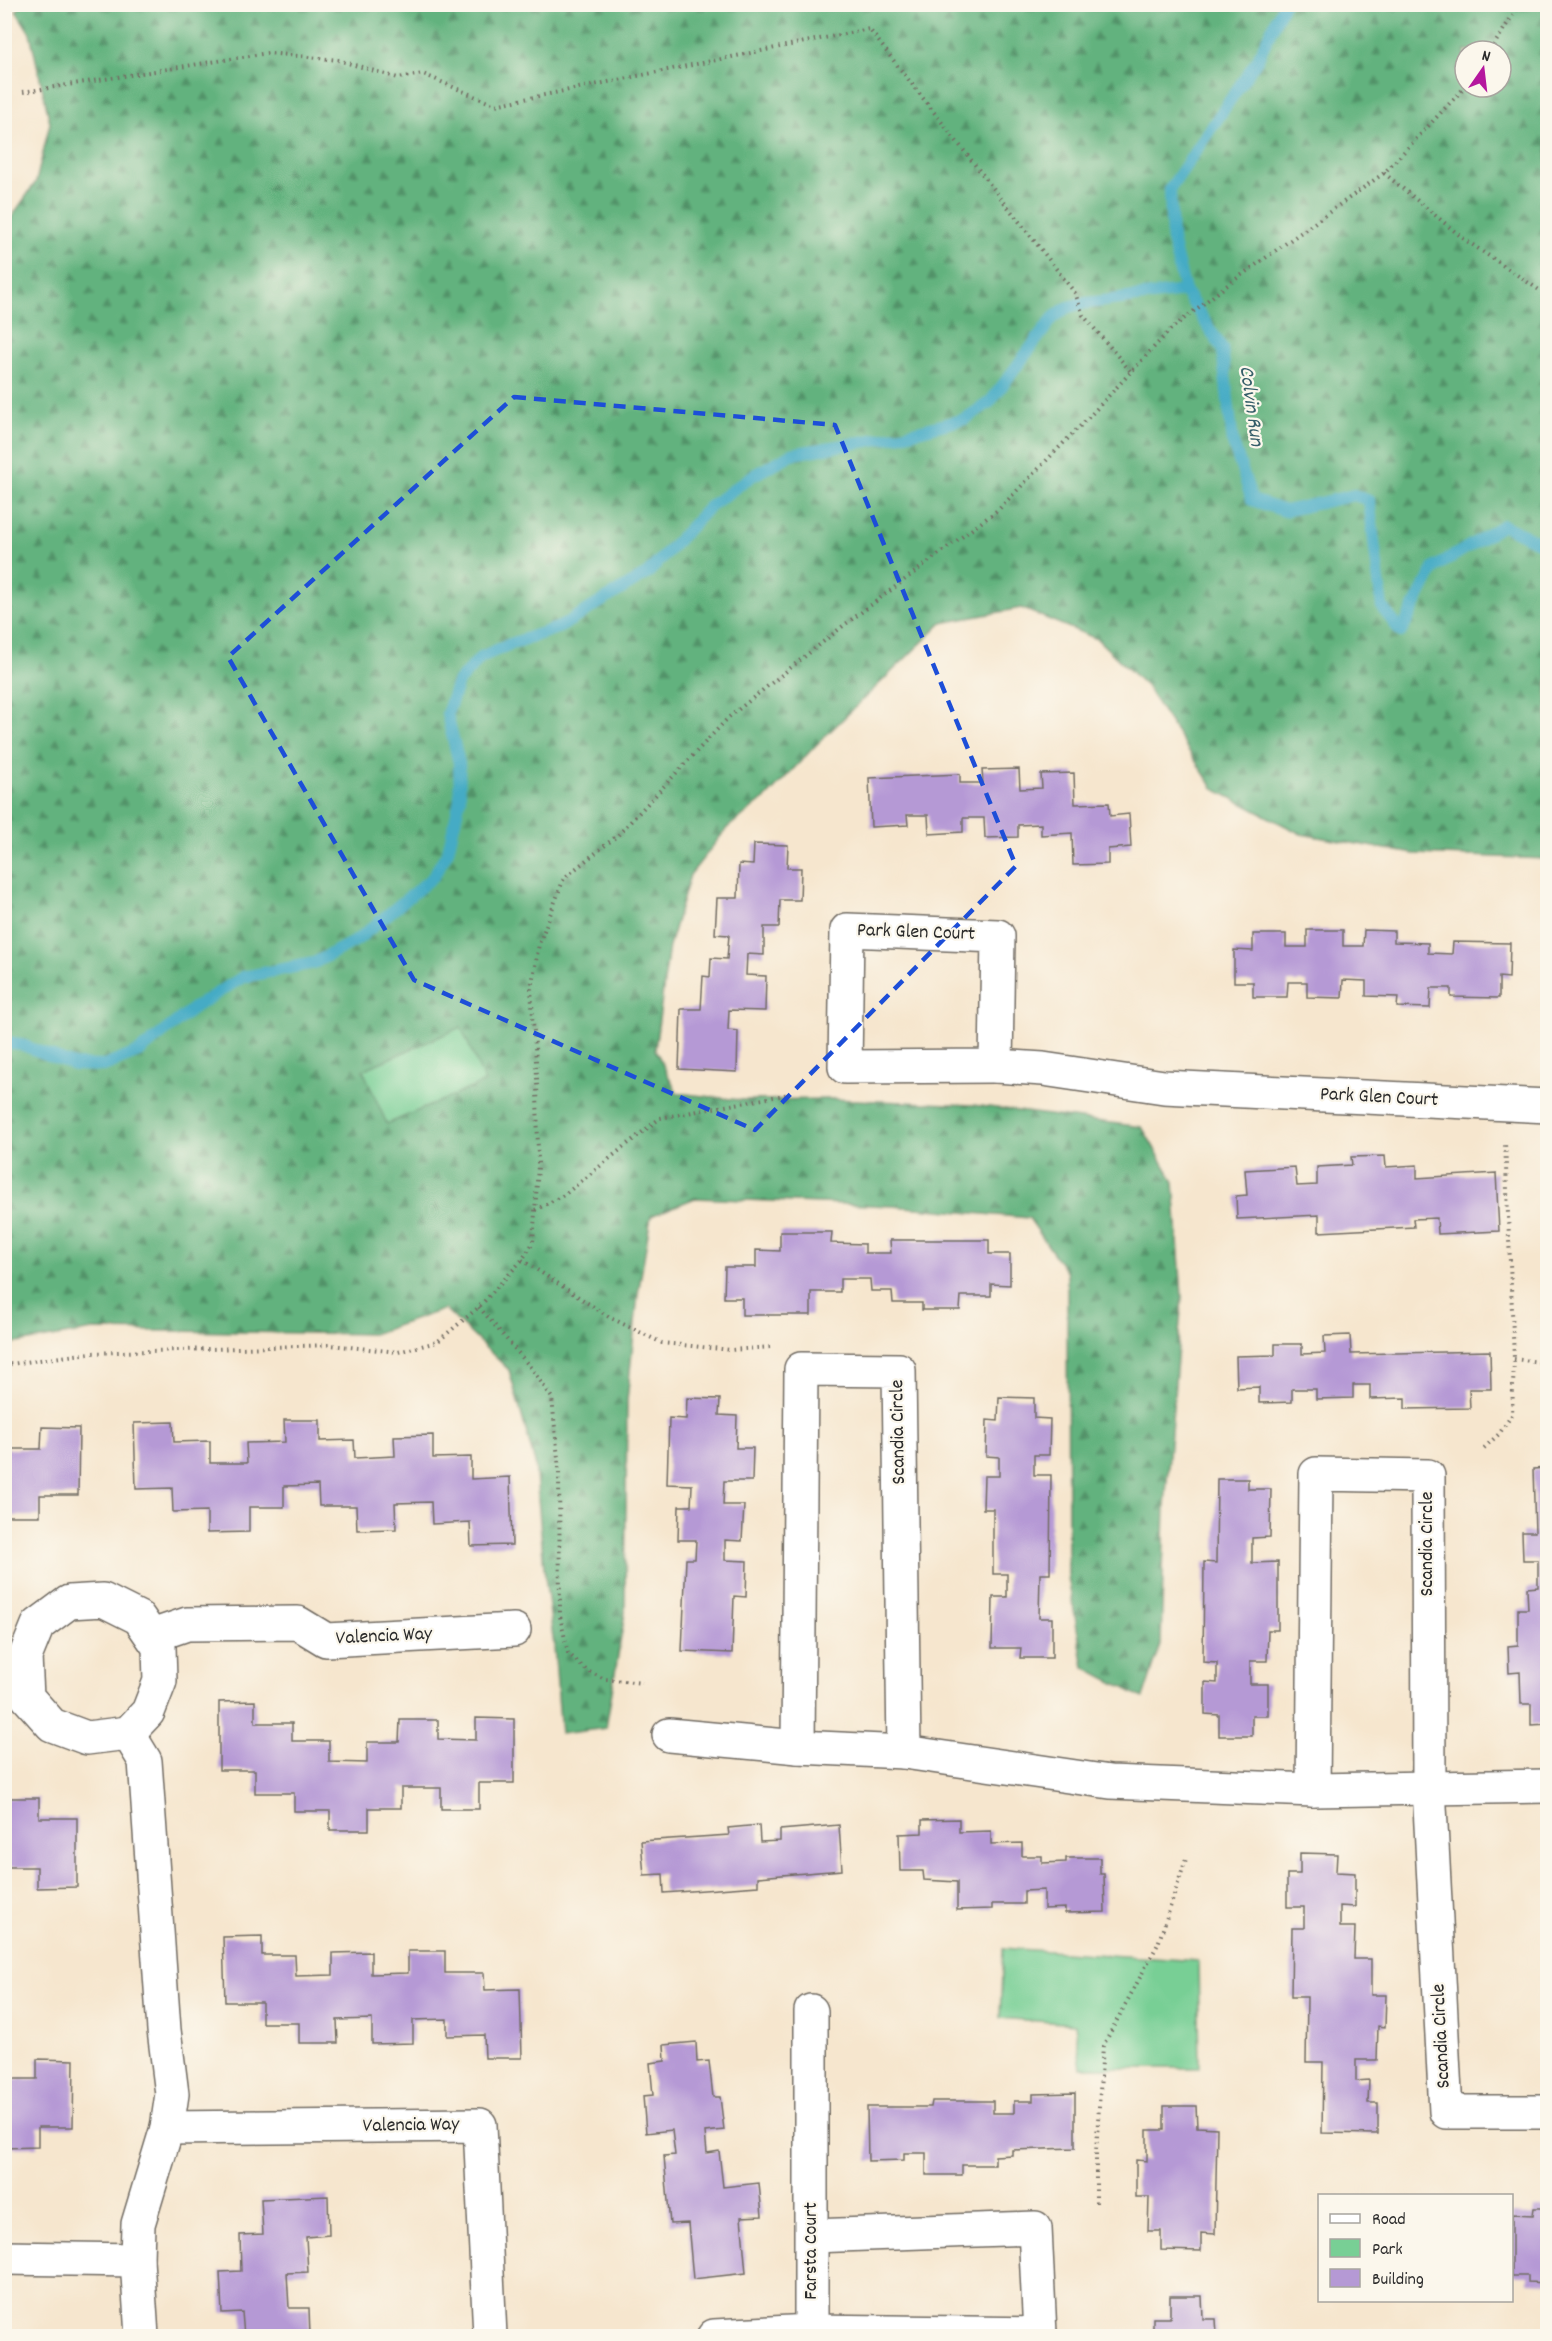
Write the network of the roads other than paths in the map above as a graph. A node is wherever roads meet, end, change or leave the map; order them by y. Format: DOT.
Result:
graph roads {
  1 [pos="996,1066"];
  2 [pos="1548,1106"];
  3 [pos="514,1630"];
  4 [pos="152,1636"];
  5 [pos="15,1655"];
  6 [pos="128,1733"];
  7 [pos="669,1735"];
  8 [pos="798,1747"];
  9 [pos="904,1752"];
  10 [pos="1548,1786"];
  11 [pos="1429,1787"];
  12 [pos="1313,1790"];
  13 [pos="811,2011"];
  14 [pos="1548,2112"];
  15 [pos="167,2128"];
  16 [pos="812,2236"];
  17 [pos="4,2258"];
  18 [pos="137,2260"];
  19 [pos="811,2331"];
  20 [pos="1040,2335"];
  21 [pos="142,2337"];
  22 [pos="490,2337"];
  23 [pos="714,2337"];
  1 -- 1 [label="street, Park Glen Court"];
  1 -- 2 [label="street, Park Glen Court"];
  3 -- 4 [label="street, Valencia Way"];
  4 -- 5 [label="street"];
  4 -- 6 [label="street"];
  5 -- 6 [label="street"];
  6 -- 15 [label="street"];
  7 -- 8 [label="street"];
  8 -- 9 [label="street"];
  8 -- 9 [label="street, Scandia Circle"];
  9 -- 12 [label="street"];
  10 -- 11 [label="street"];
  11 -- 12 [label="street"];
  11 -- 12 [label="street, Scandia Circle"];
  11 -- 14 [label="street, Scandia Circle"];
  13 -- 16 [label="street, Farsta Court"];
  15 -- 18 [label="street"];
  15 -- 22 [label="street, Valencia Way"];
  16 -- 19 [label="street, Farsta Court"];
  16 -- 20 [label="street"];
  17 -- 18 [label="street"];
  18 -- 21 [label="street"];
  19 -- 20 [label="street"];
  19 -- 23 [label="street"];
}
